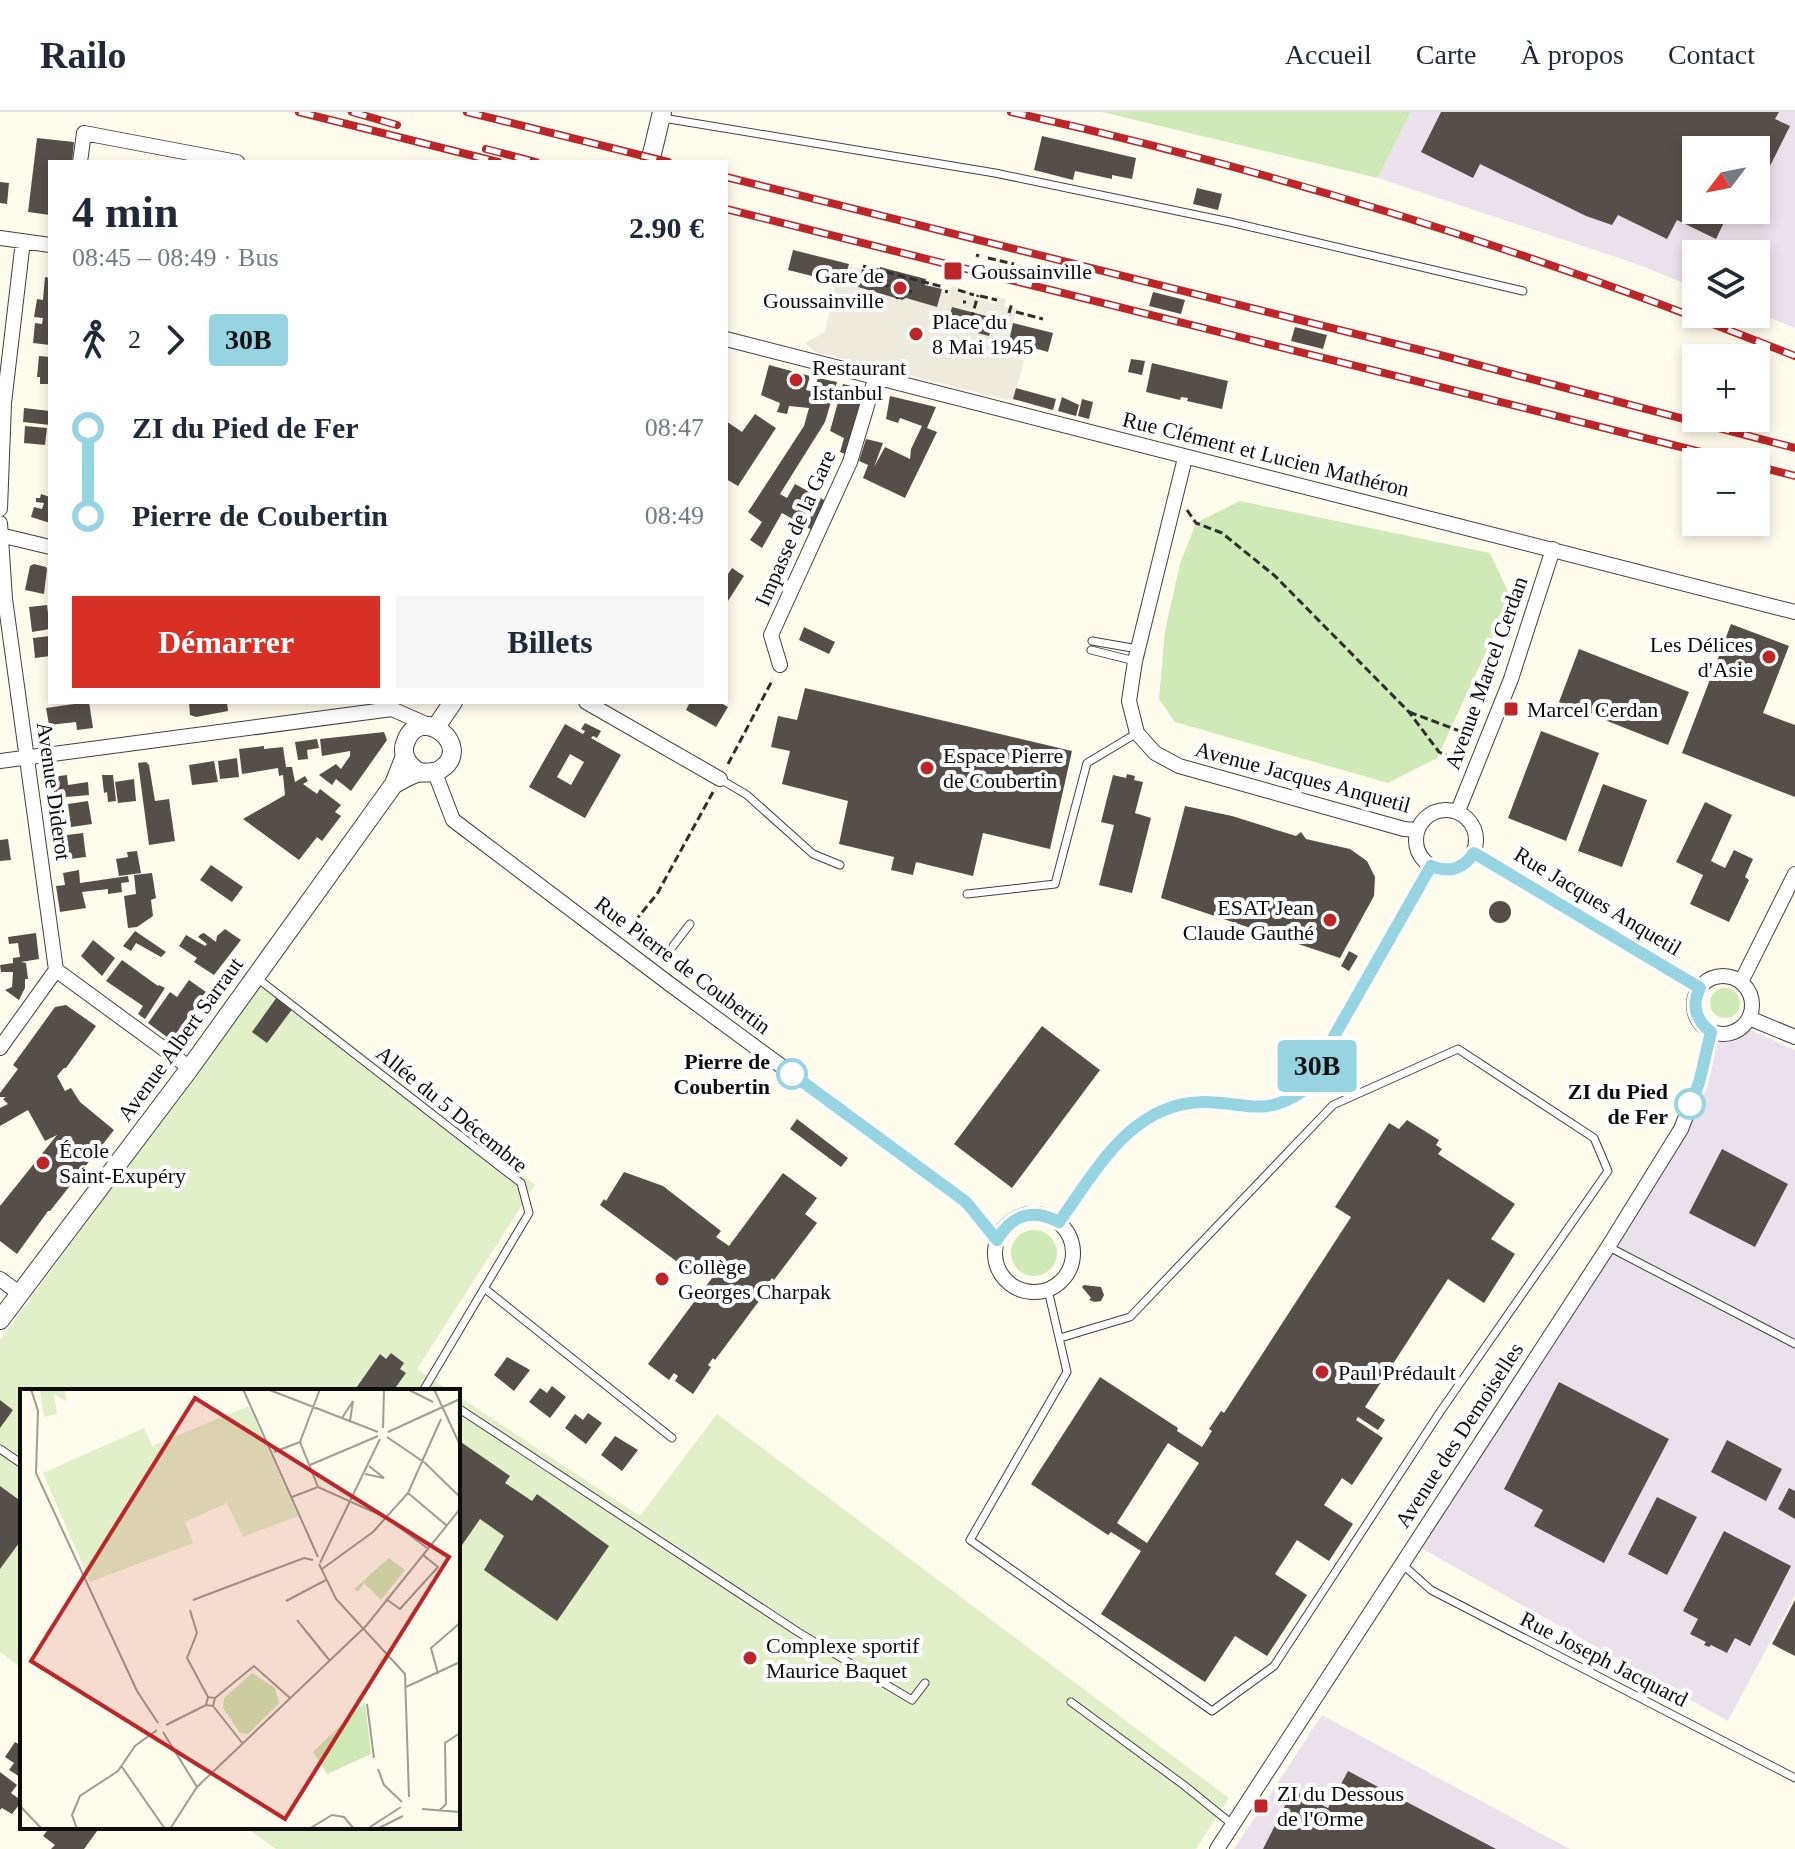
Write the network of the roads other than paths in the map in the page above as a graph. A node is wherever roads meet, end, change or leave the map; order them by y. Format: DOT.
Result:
graph roads {
  1 [pos="661,115"];
  2 [pos="80,160"];
  3 [pos="226,160"];
  4 [pos="650,160"];
  5 [pos="0,238"];
  6 [pos="23,241"];
  7 [pos="48,245"];
  8 [pos="1523,291"];
  9 [pos="728,339"];
  10 [pos="876,376"];
  11 [pos="1185,458"];
  12 [pos="0,509"];
  13 [pos="0,523"];
  14 [pos="0,535"];
  15 [pos="48,547"];
  16 [pos="1553,549"];
  17 [pos="1795,612"];
  18 [pos="1092,641"];
  19 [pos="1091,650"];
  20 [pos="1137,655"];
  21 [pos="780,665"];
  22 [pos="451,704"];
  23 [pos="589,704"];
  24 [pos="397,708"];
  25 [pos="432,726"];
  26 [pos="1137,733"];
  27 [pos="408,735"];
  28 [pos="405,756"];
  29 [pos="26,757"];
  30 [pos="0,761"];
  31 [pos="427,772"];
  32 [pos="720,779"];
  33 [pos="394,784"];
  34 [pos="1458,811"];
  35 [pos="1417,830"];
  36 [pos="1474,853"];
  37 [pos="840,865"];
  38 [pos="1431,866"];
  39 [pos="1795,874"];
  40 [pos="967,894"];
  41 [pos="690,924"];
  42 [pos="673,946"];
  43 [pos="56,970"];
  44 [pos="256,977"];
  45 [pos="1742,980"];
  46 [pos="1700,988"];
  47 [pos="1749,1018"];
  48 [pos="1711,1032"];
  49 [pos="1795,1037"];
  50 [pos="0,1048"];
  51 [pos="190,1068"];
  52 [pos="1059,1222"];
  53 [pos="997,1240"];
  54 [pos="1608,1247"];
  55 [pos="0,1279"];
  56 [pos="484,1288"];
  57 [pos="1048,1290"];
  58 [pos="19,1293"];
  59 [pos="0,1320"];
  60 [pos="1060,1338"];
  61 [pos="1795,1344"];
  62 [pos="428,1389"];
  63 [pos="460,1409"];
  64 [pos="672,1438"];
  65 [pos="0,1449"];
  66 [pos="20,1463"];
  67 [pos="1402,1564"];
  68 [pos="925,1683"];
  69 [pos="1071,1702"];
  70 [pos="1795,1778"];
  71 [pos="1233,1825"];
  72 [pos="1217,1849"];
  1 -- 4 [label="street"];
  1 -- 8 [label="lane"];
  2 -- 3 [label="street"];
  5 -- 6 [label="street"];
  6 -- 7 [label="street"];
  6 -- 12 [label="street"];
  9 -- 10 [label="street, Rue Clément et Lucien Mathéron"];
  10 -- 11 [label="street, Rue Clément et Lucien Mathéron"];
  10 -- 21 [label="street, Impasse de la Gare"];
  11 -- 16 [label="street, Rue Clément et Lucien Mathéron"];
  11 -- 20 [label="street"];
  13 -- 14 [label="street, Avenue Diderot"];
  14 -- 15 [label="street"];
  14 -- 29 [label="street, Avenue Diderot"];
  16 -- 17 [label="street, Rue Clément et Lucien Mathéron"];
  16 -- 34 [label="street, Avenue Marcel Cerdan"];
  18 -- 20 [label="lane"];
  19 -- 20 [label="lane"];
  20 -- 26 [label="street"];
  22 -- 25 [label="street"];
  23 -- 32 [label="street"];
  24 -- 25 [label="street"];
  24 -- 27 [label="street"];
  24 -- 29 [label="street"];
  25 -- 27 [label="street"];
  25 -- 31 [label="street"];
  26 -- 35 [label="street, Avenue Jacques Anquetil"];
  26 -- 40 [label="lane"];
  27 -- 28 [label="street, Avenue Albert Sarraut"];
  28 -- 31 [label="street"];
  28 -- 33 [label="street, Avenue Albert Sarraut"];
  29 -- 30 [label="street"];
  29 -- 43 [label="street, Avenue Diderot"];
  31 -- 33 [label="street, Avenue Albert Sarraut"];
  31 -- 53 [label="street, Rue Pierre de Coubertin"];
  32 -- 37 [label="lane"];
  33 -- 44 [label="street, Avenue Albert Sarraut"];
  34 -- 35 [label="street"];
  34 -- 36 [label="street"];
  35 -- 38 [label="street"];
  36 -- 38 [label="street"];
  36 -- 46 [label="street, Rue Jacques Anquetil"];
  38 -- 52 [label="street"];
  39 -- 45 [label="street"];
  41 -- 42 [label="lane"];
  43 -- 50 [label="street"];
  43 -- 51 [label="street"];
  44 -- 51 [label="street, Avenue Albert Sarraut"];
  44 -- 56 [label="lane, Allée du 5 Décembre"];
  45 -- 46 [label="street"];
  45 -- 47 [label="street"];
  46 -- 48 [label="street"];
  47 -- 48 [label="street"];
  47 -- 49 [label="street"];
  48 -- 54 [label="street, Avenue des Demoiselles"];
  51 -- 58 [label="street, Avenue Albert Sarraut"];
  52 -- 53 [label="street"];
  52 -- 57 [label="street"];
  53 -- 57 [label="street"];
  54 -- 61 [label="lane"];
  54 -- 67 [label="street, Avenue des Demoiselles"];
  55 -- 58 [label="street"];
  56 -- 62 [label="lane, Allée du 5 Décembre"];
  56 -- 64 [label="lane"];
  57 -- 60 [label="lane"];
  58 -- 59 [label="street, Avenue Albert Sarraut"];
  60 -- 60 [label="lane"];
  63 -- 68 [label="lane"];
  65 -- 66 [label="lane"];
  67 -- 70 [label="lane, Rue Joseph Jacquard"];
  67 -- 71 [label="street, Avenue des Demoiselles"];
  69 -- 71 [label="lane"];
  71 -- 72 [label="street, Avenue des Demoiselles"];
}
